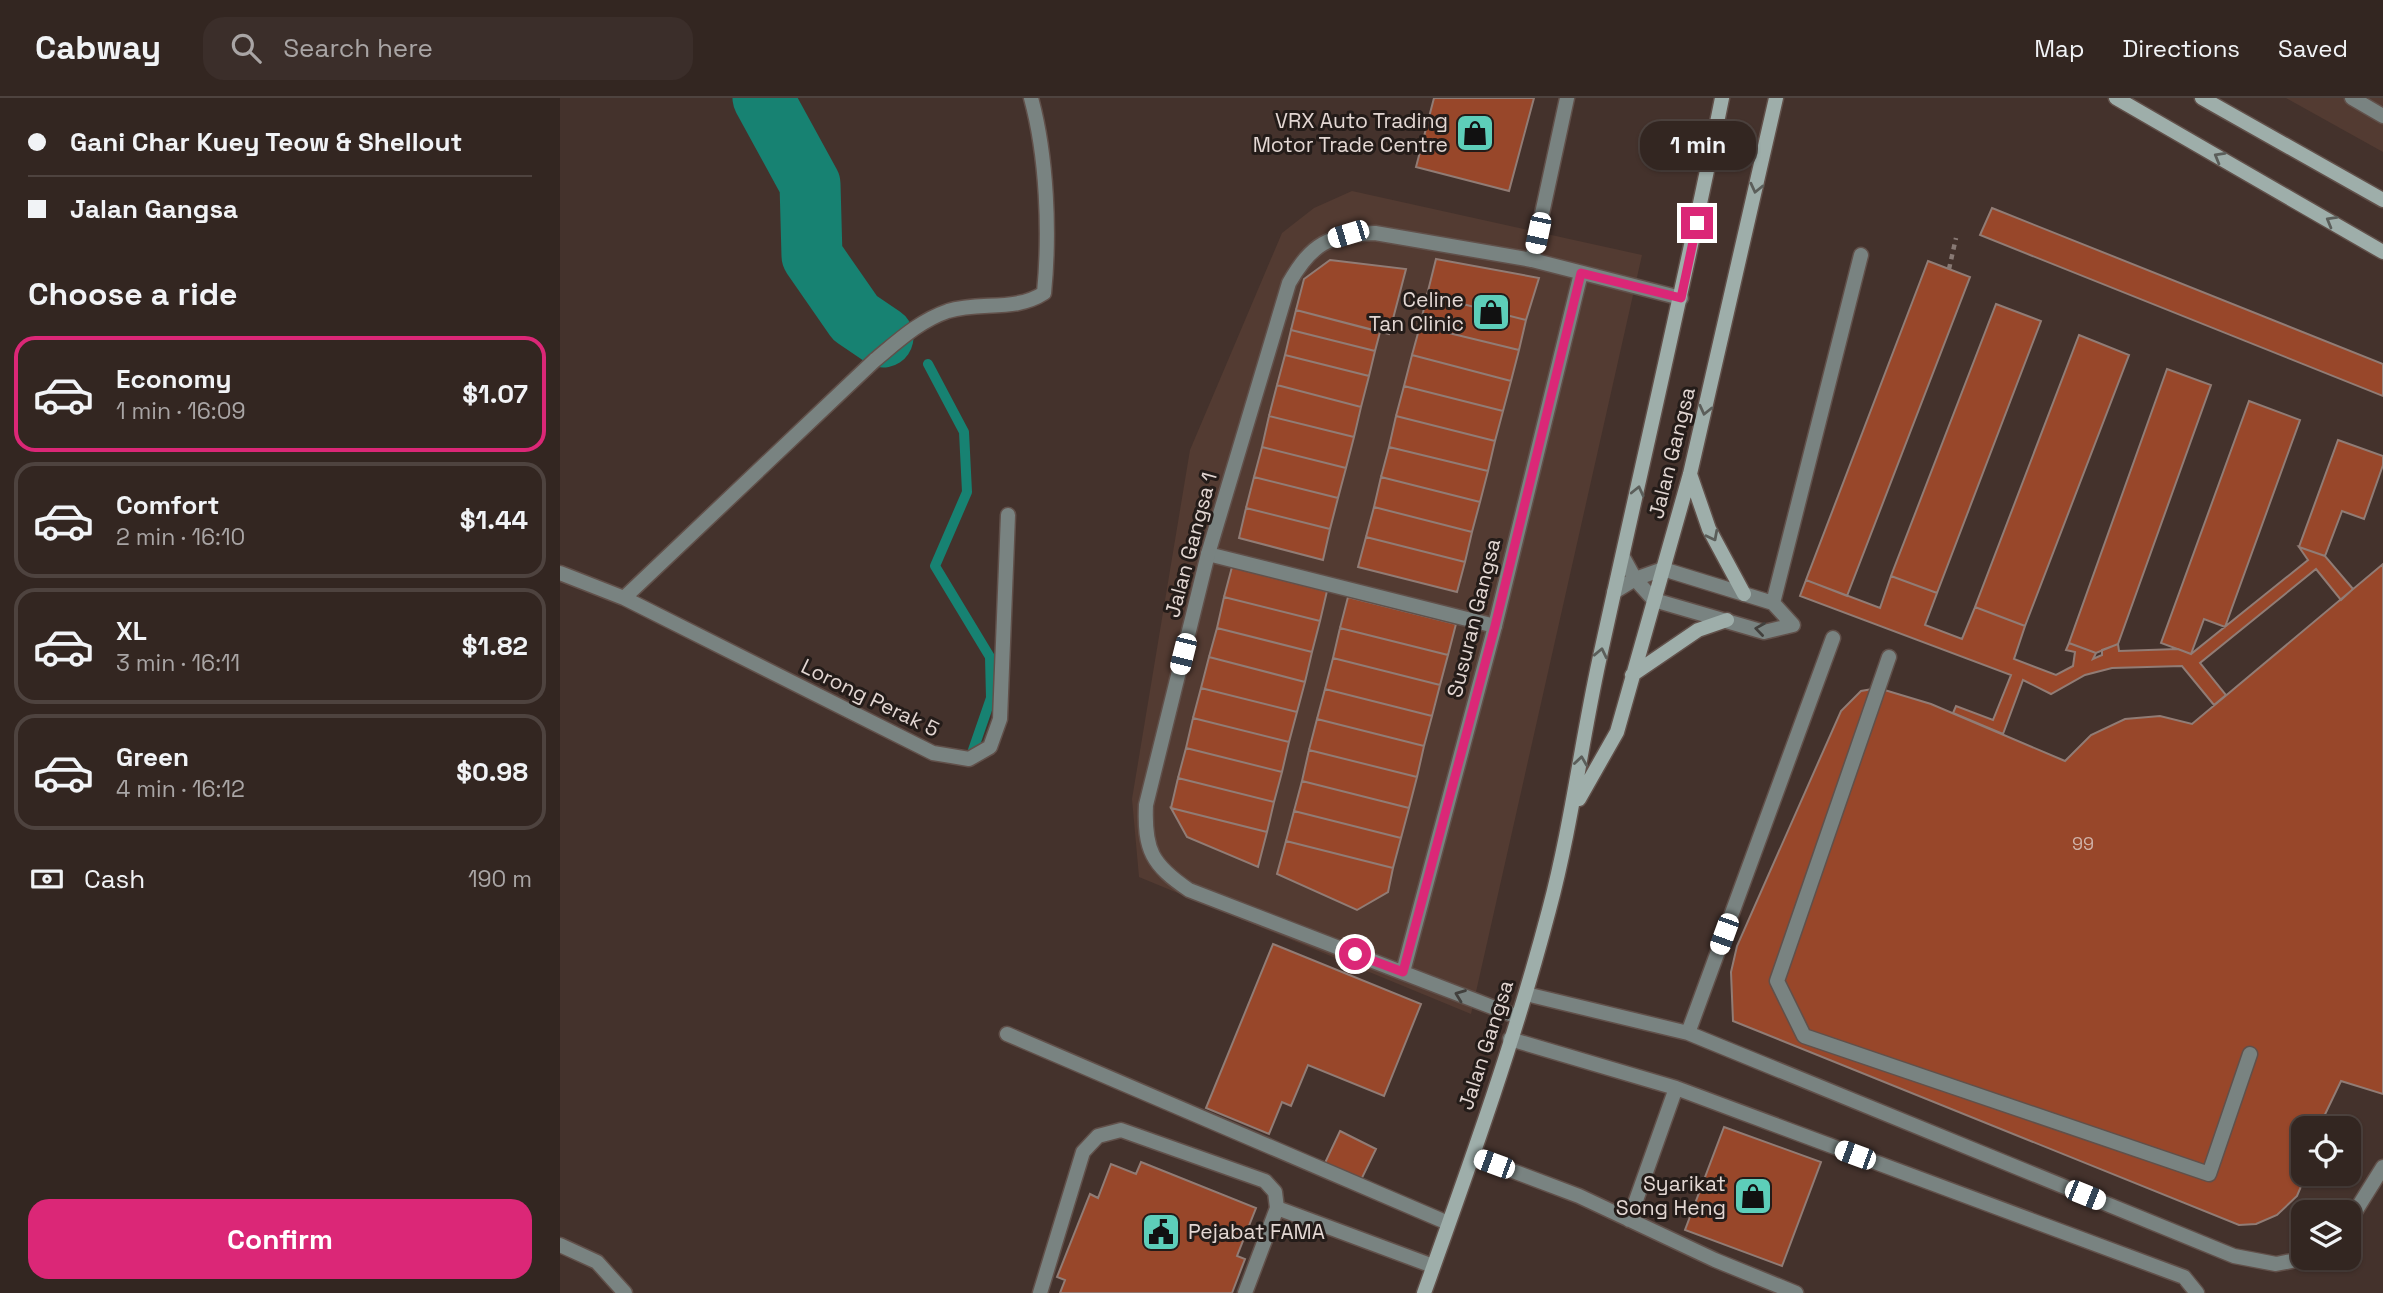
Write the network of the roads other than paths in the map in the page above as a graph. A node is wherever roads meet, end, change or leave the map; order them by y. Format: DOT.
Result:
graph roads {
  1 [pos="1031,98"];
  2 [pos="1567,98"];
  3 [pos="1722,98"];
  4 [pos="1776,98"];
  5 [pos="2116,98"];
  6 [pos="2202,98"];
  7 [pos="2352,98"];
  8 [pos="2383,116"];
  9 [pos="2383,200"];
  10 [pos="2383,252"];
  11 [pos="1861,255"];
  12 [pos="1532,260"];
  13 [pos="1581,273"];
  14 [pos="1681,298"];
  15 [pos="1690,474"];
  16 [pos="1008,515"];
  17 [pos="1208,554"];
  18 [pos="1623,557"];
  19 [pos="1663,569"];
  20 [pos="560,573"];
  21 [pos="1635,579"];
  22 [pos="1615,592"];
  23 [pos="1744,594"];
  24 [pos="624,598"];
  25 [pos="1654,600"];
  26 [pos="1773,603"];
  27 [pos="1727,620"];
  28 [pos="1495,626"];
  29 [pos="1833,638"];
  30 [pos="1889,657"];
  31 [pos="1633,676"];
  32 [pos="1574,806"];
  33 [pos="1403,972"];
  34 [pos="1525,994"];
  35 [pos="1518,1017"];
  36 [pos="1688,1033"];
  37 [pos="1007,1034"];
  38 [pos="1510,1039"];
  39 [pos="2250,1054"];
  40 [pos="1676,1088"];
  41 [pos="1473,1156"];
  42 [pos="2383,1167"];
  43 [pos="2361,1202"];
  44 [pos="1277,1209"];
  45 [pos="1629,1220"];
  46 [pos="1448,1223"];
  47 [pos="560,1245"];
  48 [pos="2291,1261"];
  49 [pos="1433,1266"];
  50 [pos="625,1293"];
  51 [pos="1040,1293"];
  52 [pos="1245,1293"];
  53 [pos="1423,1293"];
  54 [pos="1796,1293"];
  55 [pos="2197,1293"];
  1 -- 24 [label="street"];
  2 -- 12 [label="street"];
  3 -- 14 [label="main road, Jalan Gangsa"];
  4 -- 15 [label="main road, Jalan Gangsa, one-way"];
  10 -- 5 [label="main road, one-way"];
  6 -- 9 [label="main road"];
  7 -- 8 [label="street"];
  11 -- 26 [label="street"];
  12 -- 13 [label="street, Jalan Gangsa 1"];
  12 -- 17 [label="street, Jalan Gangsa 1"];
  13 -- 14 [label="street, Jalan Gangsa 1"];
  13 -- 28 [label="street, Susuran Gangsa"];
  18 -- 14 [label="main road, Jalan Gangsa, one-way"];
  15 -- 19 [label="main road, Jalan Gangsa"];
  15 -- 23 [label="main road, one-way"];
  16 -- 24 [label="street, Lorong Perak 5"];
  17 -- 28 [label="street"];
  17 -- 33 [label="street, Jalan Gangsa 1"];
  18 -- 21 [label="street"];
  18 -- 22 [label="main road, Jalan Gangsa"];
  19 -- 21 [label="street"];
  19 -- 23 [label="street"];
  19 -- 25 [label="main road, Jalan Gangsa"];
  20 -- 24 [label="street, Lorong Perak 5"];
  21 -- 22 [label="street"];
  21 -- 25 [label="street"];
  32 -- 22 [label="main road, Jalan Gangsa, one-way"];
  23 -- 26 [label="street"];
  25 -- 27 [label="street"];
  25 -- 31 [label="main road, Jalan Gangsa"];
  26 -- 27 [label="street, one-way"];
  27 -- 31 [label="main road"];
  28 -- 33 [label="street, Susuran Gangsa"];
  29 -- 36 [label="street"];
  30 -- 39 [label="street"];
  31 -- 32 [label="main road, Jalan Gangsa"];
  32 -- 34 [label="main road, Jalan Gangsa"];
  35 -- 33 [label="street, Jalan Gangsa 1, one-way"];
  34 -- 35 [label="main road, Jalan Gangsa"];
  34 -- 36 [label="street"];
  35 -- 38 [label="main road, Jalan Gangsa"];
  36 -- 48 [label="street"];
  37 -- 46 [label="street"];
  38 -- 40 [label="street"];
  38 -- 41 [label="main road, Jalan Gangsa"];
  40 -- 45 [label="street"];
  40 -- 55 [label="street"];
  41 -- 45 [label="street"];
  41 -- 46 [label="main road, Jalan Gangsa"];
  42 -- 43 [label="street"];
  44 -- 49 [label="street"];
  44 -- 51 [label="street"];
  44 -- 52 [label="street"];
  45 -- 54 [label="street"];
  46 -- 49 [label="main road, Jalan Gangsa"];
  47 -- 50 [label="street"];
  49 -- 53 [label="main road, Jalan Gangsa"];
}
